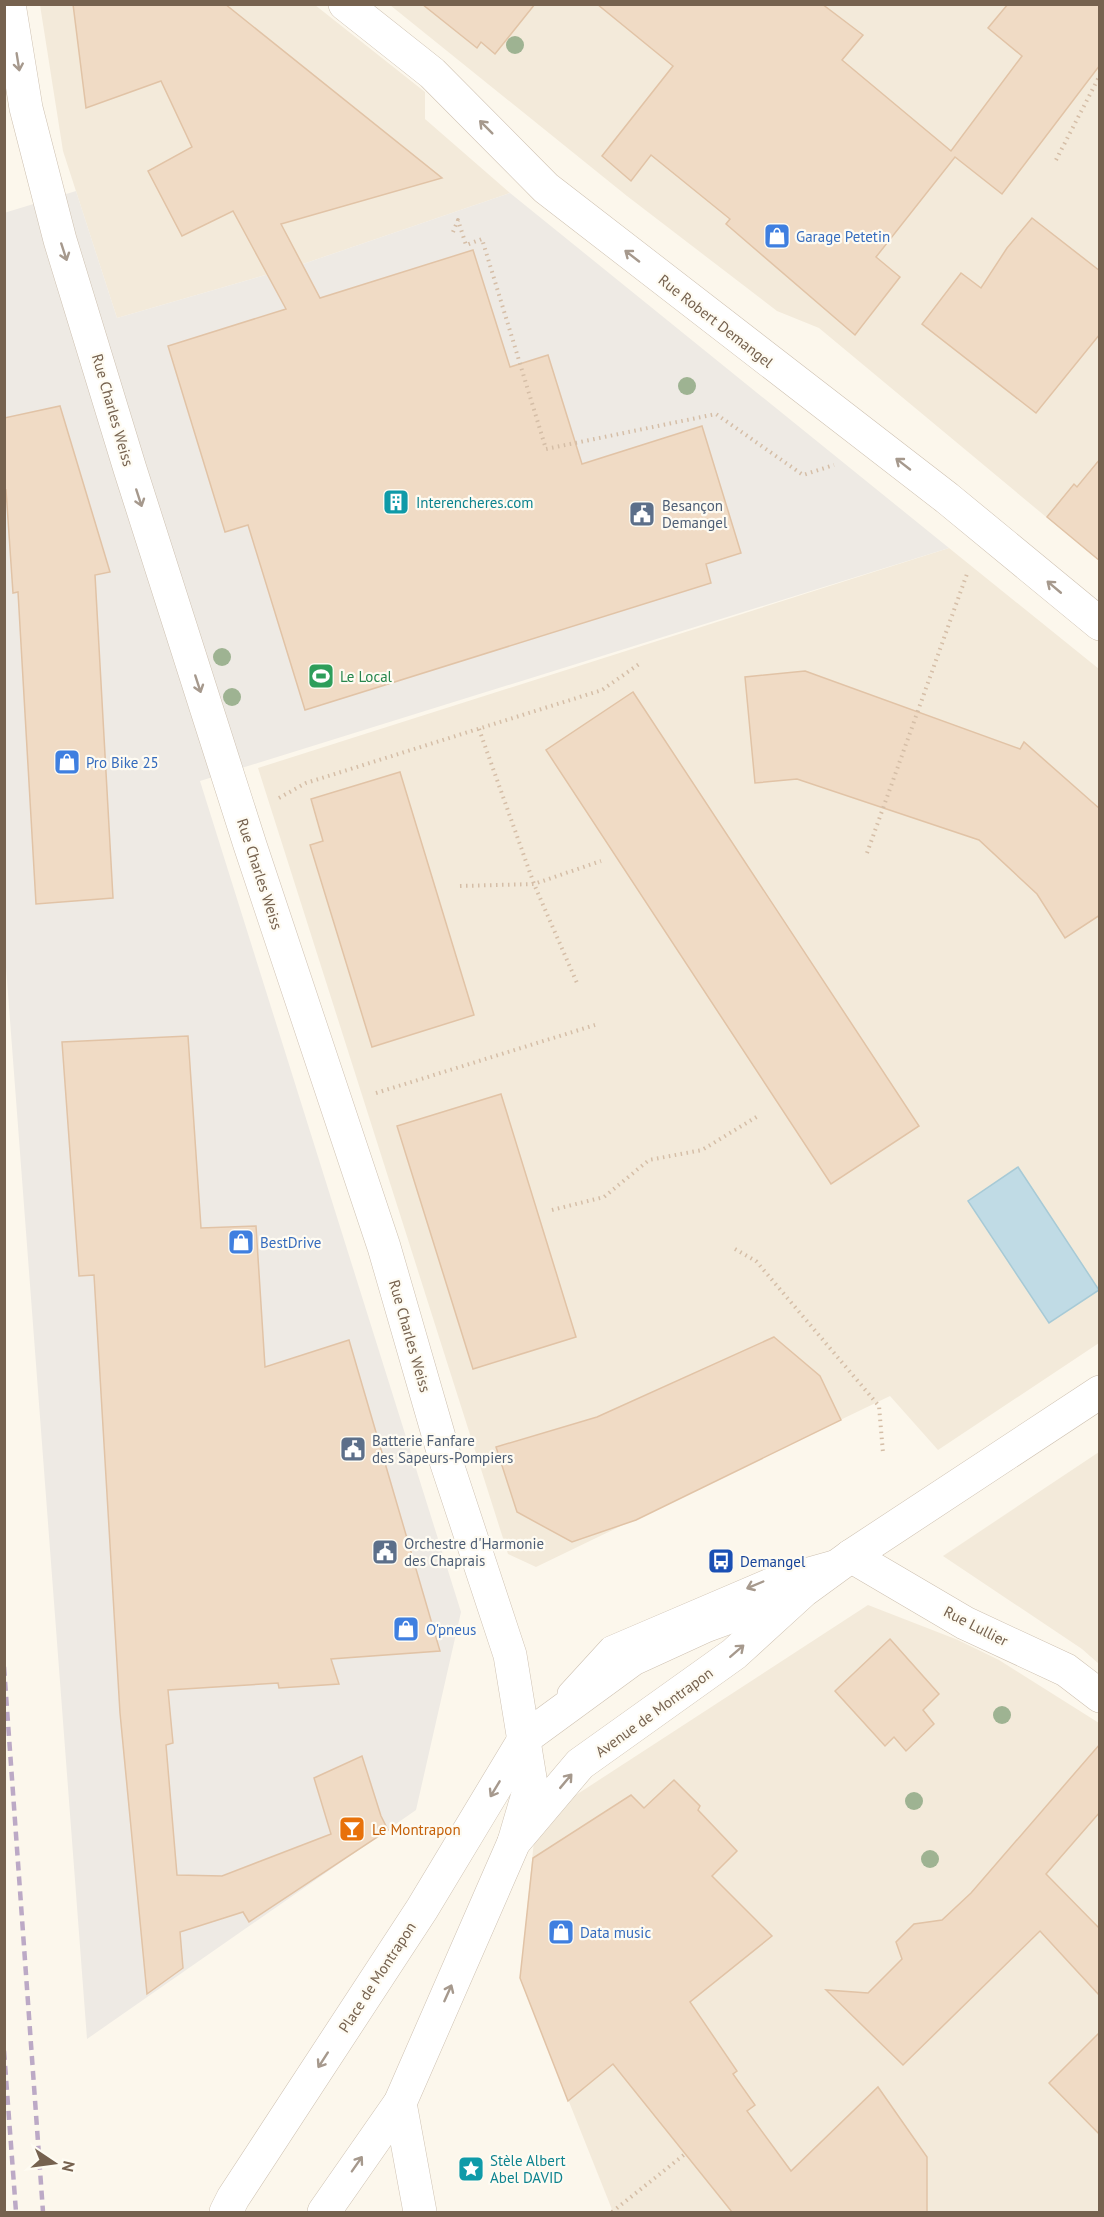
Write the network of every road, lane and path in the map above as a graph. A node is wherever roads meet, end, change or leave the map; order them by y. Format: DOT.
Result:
graph roads {
  1 [pos="9,4"];
  2 [pos="345,4"];
  3 [pos="1100,75"];
  4 [pos="1056,160"];
  5 [pos="453,232"];
  6 [pos="835,465"];
  7 [pos="969,570"];
  8 [pos="1100,624"];
  9 [pos="642,662"];
  10 [pos="479,729"];
  11 [pos="272,802"];
  12 [pos="867,853"];
  13 [pos="601,861"];
  14 [pos="534,884"];
  15 [pos="459,886"];
  16 [pos="577,983"];
  17 [pos="595,1025"];
  18 [pos="382,1092"];
  19 [pos="758,1116"];
  20 [pos="552,1210"];
  21 [pos="735,1249"];
  22 [pos="1100,1392"];
  23 [pos="883,1453"];
  24 [pos="851,1556"];
  25 [pos="803,1591"];
  26 [pos="1100,1696"];
  27 [pos="525,1738"];
  28 [pos="514,1842"];
  29 [pos="400,2103"];
  30 [pos="685,2154"];
  31 [pos="226,2212"];
  32 [pos="324,2212"];
  33 [pos="420,2212"];
  34 [pos="612,2212"];
  1 -- 27 [label="street, Rue Charles Weiss, one-way"];
  8 -- 2 [label="street, Rue Robert Demangel, one-way"];
  3 -- 4 [label="path"];
  5 -- 6 [label="path"];
  7 -- 12 [label="path"];
  9 -- 10 [label="path"];
  10 -- 11 [label="path"];
  10 -- 14 [label="path"];
  13 -- 14 [label="path"];
  14 -- 15 [label="path"];
  14 -- 16 [label="path"];
  17 -- 18 [label="path"];
  19 -- 20 [label="path"];
  21 -- 23 [label="path"];
  22 -- 24 [label="street, Avenue de Montrapon"];
  24 -- 25 [label="street, Avenue de Montrapon"];
  24 -- 26 [label="street, Rue Lullier"];
  24 -- 27 [label="lane, one-way"];
  25 -- 27 [label="street, Avenue de Montrapon"];
  28 -- 25 [label="street, Avenue de Montrapon, one-way"];
  27 -- 28 [label="street, Rue Charles Weiss"];
  27 -- 31 [label="street, Place de Montrapon, one-way"];
  29 -- 28 [label="street, one-way"];
  32 -- 29 [label="street, one-way"];
  29 -- 33 [label="street"];
  30 -- 34 [label="path"];
}
